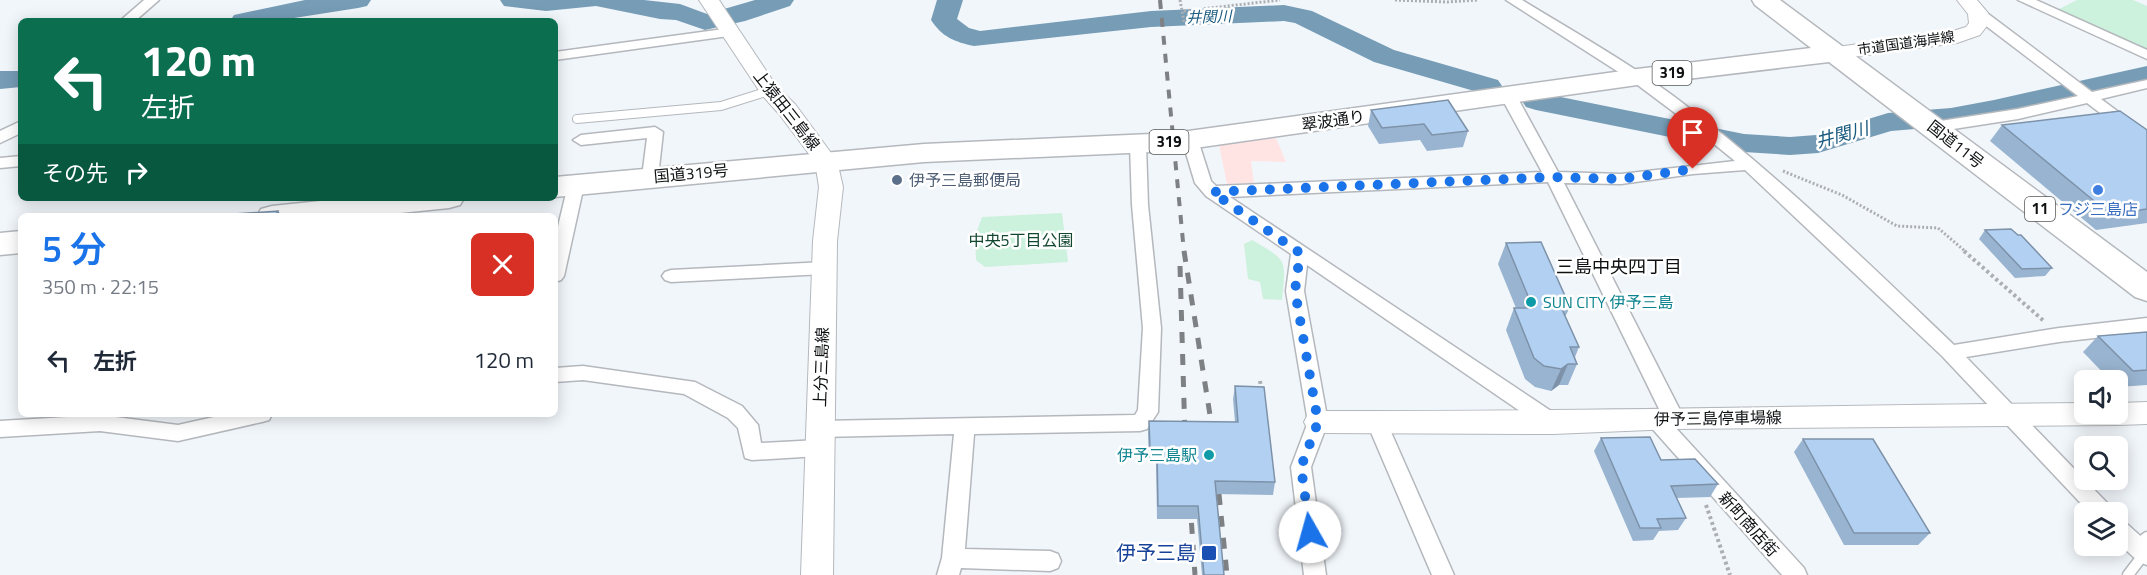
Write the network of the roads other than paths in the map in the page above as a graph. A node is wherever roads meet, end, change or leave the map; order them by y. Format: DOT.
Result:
graph roads {
  1 [pos="152,0"];
  2 [pos="1513,0"];
  3 [pos="1764,0"];
  4 [pos="2025,0"];
  5 [pos="1973,7"];
  6 [pos="131,18"];
  7 [pos="721,18"];
  8 [pos="1837,53"];
  9 [pos="558,55"];
  10 [pos="2147,55"];
  11 [pos="1637,77"];
  12 [pos="2147,84"];
  13 [pos="769,91"];
  14 [pos="1508,95"];
  15 [pos="2089,97"];
  16 [pos="577,118"];
  17 [pos="1923,119"];
  18 [pos="18,128"];
  19 [pos="0,138"];
  20 [pos="581,140"];
  21 [pos="1190,140"];
  22 [pos="2147,141"];
  23 [pos="1138,145"];
  24 [pos="826,160"];
  25 [pos="18,161"];
  26 [pos="0,163"];
  27 [pos="1750,165"];
  28 [pos="650,177"];
  29 [pos="1553,177"];
  30 [pos="565,186"];
  31 [pos="1212,192"];
  32 [pos="384,201"];
  33 [pos="362,202"];
  34 [pos="291,213"];
  35 [pos="18,242"];
  36 [pos="0,244"];
  37 [pos="558,249"];
  38 [pos="1300,253"];
  39 [pos="824,268"];
  40 [pos="671,276"];
  41 [pos="2147,289"];
  42 [pos="2147,325"];
  43 [pos="1952,352"];
  44 [pos="558,375"];
  45 [pos="2147,413"];
  46 [pos="2128,414"];
  47 [pos="2074,415"];
  48 [pos="2013,416"];
  49 [pos="249,417"];
  50 [pos="1665,419"];
  51 [pos="1318,422"];
  52 [pos="1377,423"];
  53 [pos="1553,423"];
  54 [pos="965,425"];
  55 [pos="0,429"];
  56 [pos="819,438"];
  57 [pos="2093,502"];
  58 [pos="2128,537"];
  59 [pos="2143,548"];
  60 [pos="1050,561"];
  61 [pos="951,567"];
  62 [pos="817,575"];
  63 [pos="1315,575"];
  64 [pos="1443,575"];
  65 [pos="1796,575"];
  66 [pos="2128,575"];
  1 -- 6 [label="street"];
  2 -- 11 [label="street"];
  3 -- 8 [label="highway, 国道11号 / 11"];
  4 -- 10 [label="street"];
  5 -- 8 [label="main road, 市道国道海岸線"];
  5 -- 15 [label="street"];
  7 -- 9 [label="street"];
  7 -- 13 [label="main road, 上猿田三島線"];
  8 -- 11 [label="highway, 翠波通り / 319"];
  8 -- 17 [label="highway, 国道11号 / 11"];
  11 -- 14 [label="highway, 翠波通り / 319"];
  11 -- 27 [label="street"];
  12 -- 15 [label="street"];
  13 -- 16 [label="lane"];
  13 -- 24 [label="main road, 上猿田三島線"];
  14 -- 21 [label="highway, 翠波通り / 319"];
  14 -- 29 [label="street, 新町商店街"];
  15 -- 17 [label="street"];
  15 -- 22 [label="street"];
  17 -- 41 [label="highway, 国道11号 / 11"];
  18 -- 19 [label="street"];
  20 -- 28 [label="street"];
  21 -- 23 [label="highway, 翠波通り / 319"];
  21 -- 31 [label="street"];
  23 -- 24 [label="highway, 翠波通り / 319"];
  23 -- 54 [label="street"];
  24 -- 28 [label="highway, 国道319号 / 319"];
  24 -- 39 [label="main road, 上分三島線"];
  25 -- 26 [label="street"];
  27 -- 29 [label="street"];
  27 -- 43 [label="street"];
  28 -- 30 [label="highway, 国道319号 / 319"];
  29 -- 31 [label="street"];
  29 -- 50 [label="street, 新町商店街"];
  30 -- 37 [label="street"];
  31 -- 38 [label="street"];
  32 -- 33 [label="highway"];
  33 -- 34 [label="highway"];
  35 -- 36 [label="highway"];
  38 -- 51 [label="street"];
  38 -- 53 [label="street"];
  39 -- 40 [label="street"];
  39 -- 56 [label="main road, 上分三島線"];
  42 -- 43 [label="street"];
  43 -- 48 [label="street"];
  44 -- 56 [label="street"];
  45 -- 46 [label="main road, 伊予三島停車場線"];
  47 -- 48 [label="main road, 伊予三島停車場線"];
  48 -- 50 [label="main road, 伊予三島停車場線"];
  48 -- 57 [label="street"];
  49 -- 55 [label="street"];
  50 -- 53 [label="main road, 伊予三島停車場線"];
  50 -- 65 [label="street, 新町商店街"];
  51 -- 52 [label="main road, 伊予三島停車場線"];
  51 -- 63 [label="street"];
  52 -- 53 [label="main road, 伊予三島停車場線"];
  52 -- 64 [label="street"];
  54 -- 56 [label="street"];
  54 -- 61 [label="street"];
  56 -- 62 [label="main road, 上分三島線"];
  58 -- 59 [label="street"];
  59 -- 66 [label="lane"];
  60 -- 61 [label="street"];
}
